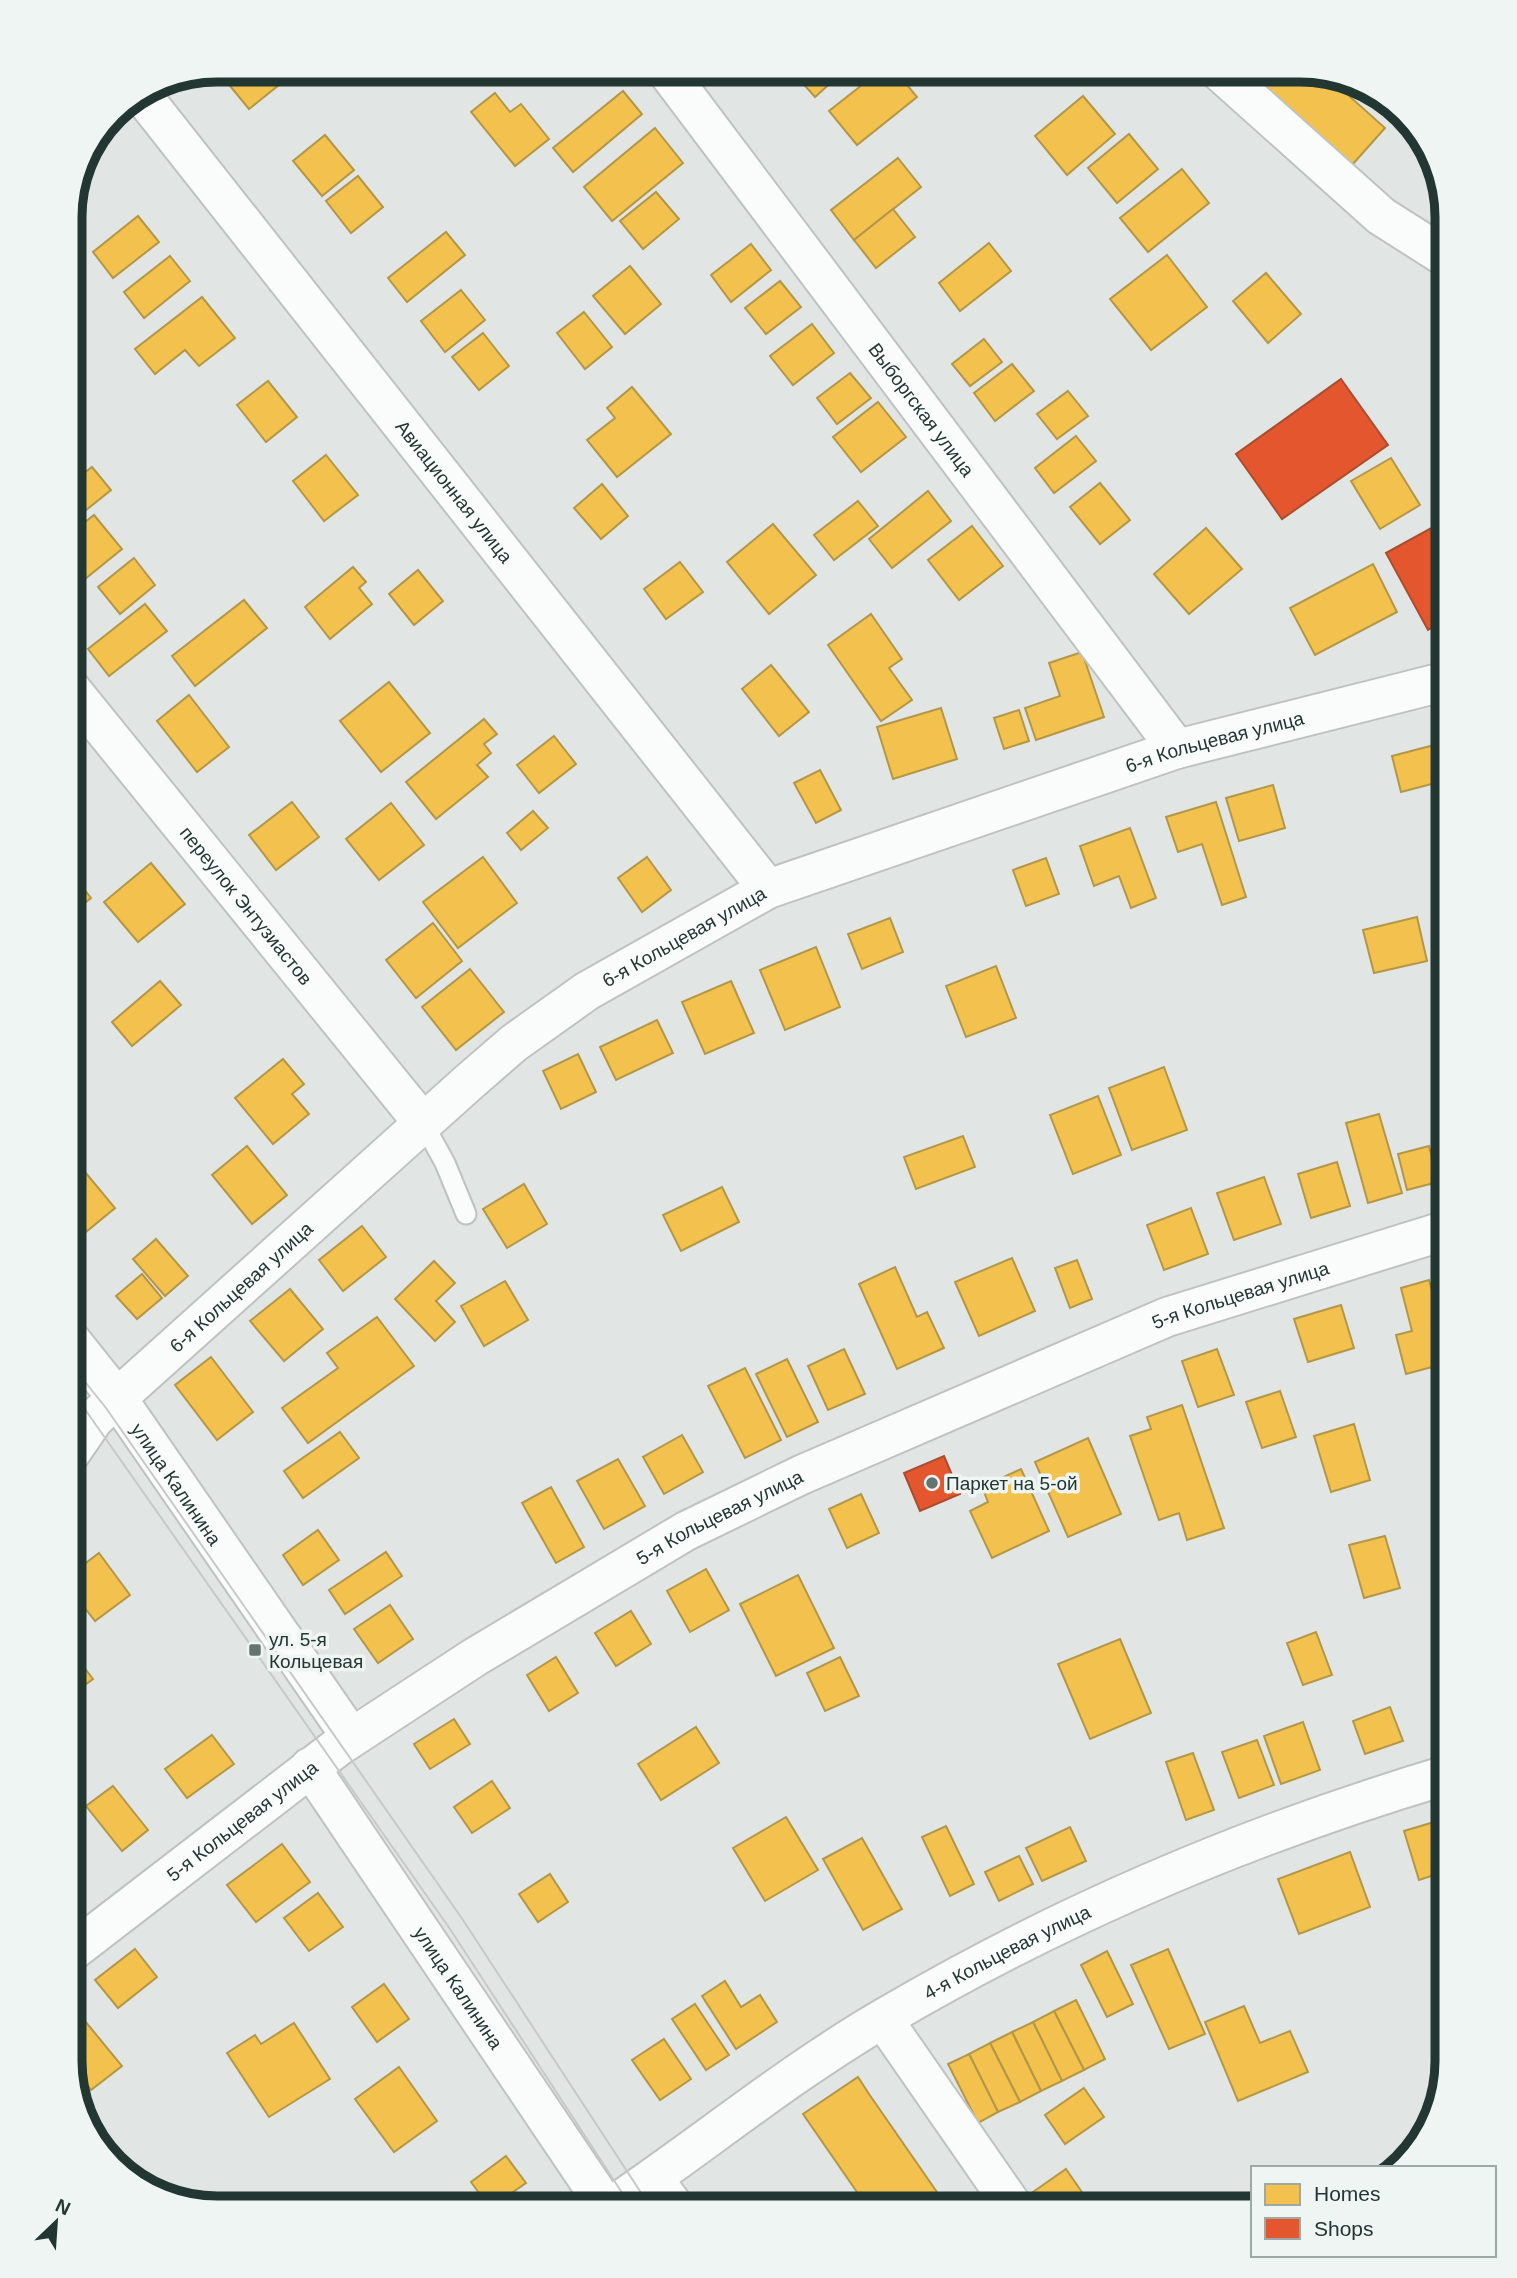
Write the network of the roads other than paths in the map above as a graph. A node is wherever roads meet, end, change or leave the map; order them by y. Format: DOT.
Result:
graph roads {
  1 [pos="676,83"];
  2 [pos="1233,83"];
  3 [pos="147,102"];
  4 [pos="1435,250"];
  5 [pos="1435,684"];
  6 [pos="83,704"];
  7 [pos="1177,749"];
  8 [pos="768,889"];
  9 [pos="423,1124"];
  10 [pos="466,1214"];
  11 [pos="1435,1234"];
  12 [pos="82,1355"];
  13 [pos="117,1398"];
  14 [pos="82,1436"];
  15 [pos="351,1737"];
  16 [pos="310,1767"];
  17 [pos="1435,1779"];
  18 [pos="82,1944"];
  19 [pos="883,2019"];
  20 [pos="660,2172"];
  21 [pos="599,2195"];
  22 [pos="626,2195"];
  23 [pos="678,2195"];
  24 [pos="1005,2196"];
  1 -- 7 [label="street, Выборгская улица"];
  2 -- 4 [label="street"];
  3 -- 8 [label="street, Авиационная улица"];
  5 -- 7 [label="street, 6-я Кольцевая улица"];
  6 -- 9 [label="street, переулок Энтузиастов"];
  7 -- 8 [label="street, 6-я Кольцевая улица"];
  8 -- 9 [label="street, 6-я Кольцевая улица"];
  9 -- 10 [label="lane"];
  9 -- 13 [label="street, 6-я Кольцевая улица"];
  11 -- 15 [label="street, 5-я Кольцевая улица"];
  12 -- 13 [label="street, улица Калинина"];
  13 -- 14 [label="street, 6-я Кольцевая улица"];
  13 -- 15 [label="street, улица Калинина"];
  15 -- 16 [label="street, 5-я Кольцевая улица"];
  16 -- 18 [label="street, 5-я Кольцевая улица"];
  16 -- 21 [label="street, улица Калинина"];
  17 -- 19 [label="street, 4-я Кольцевая улица"];
  19 -- 20 [label="street, 4-я Кольцевая улица"];
  19 -- 24 [label="street"];
  20 -- 22 [label="street, 4-я Кольцевая улица"];
  20 -- 23 [label="lane"];
}
